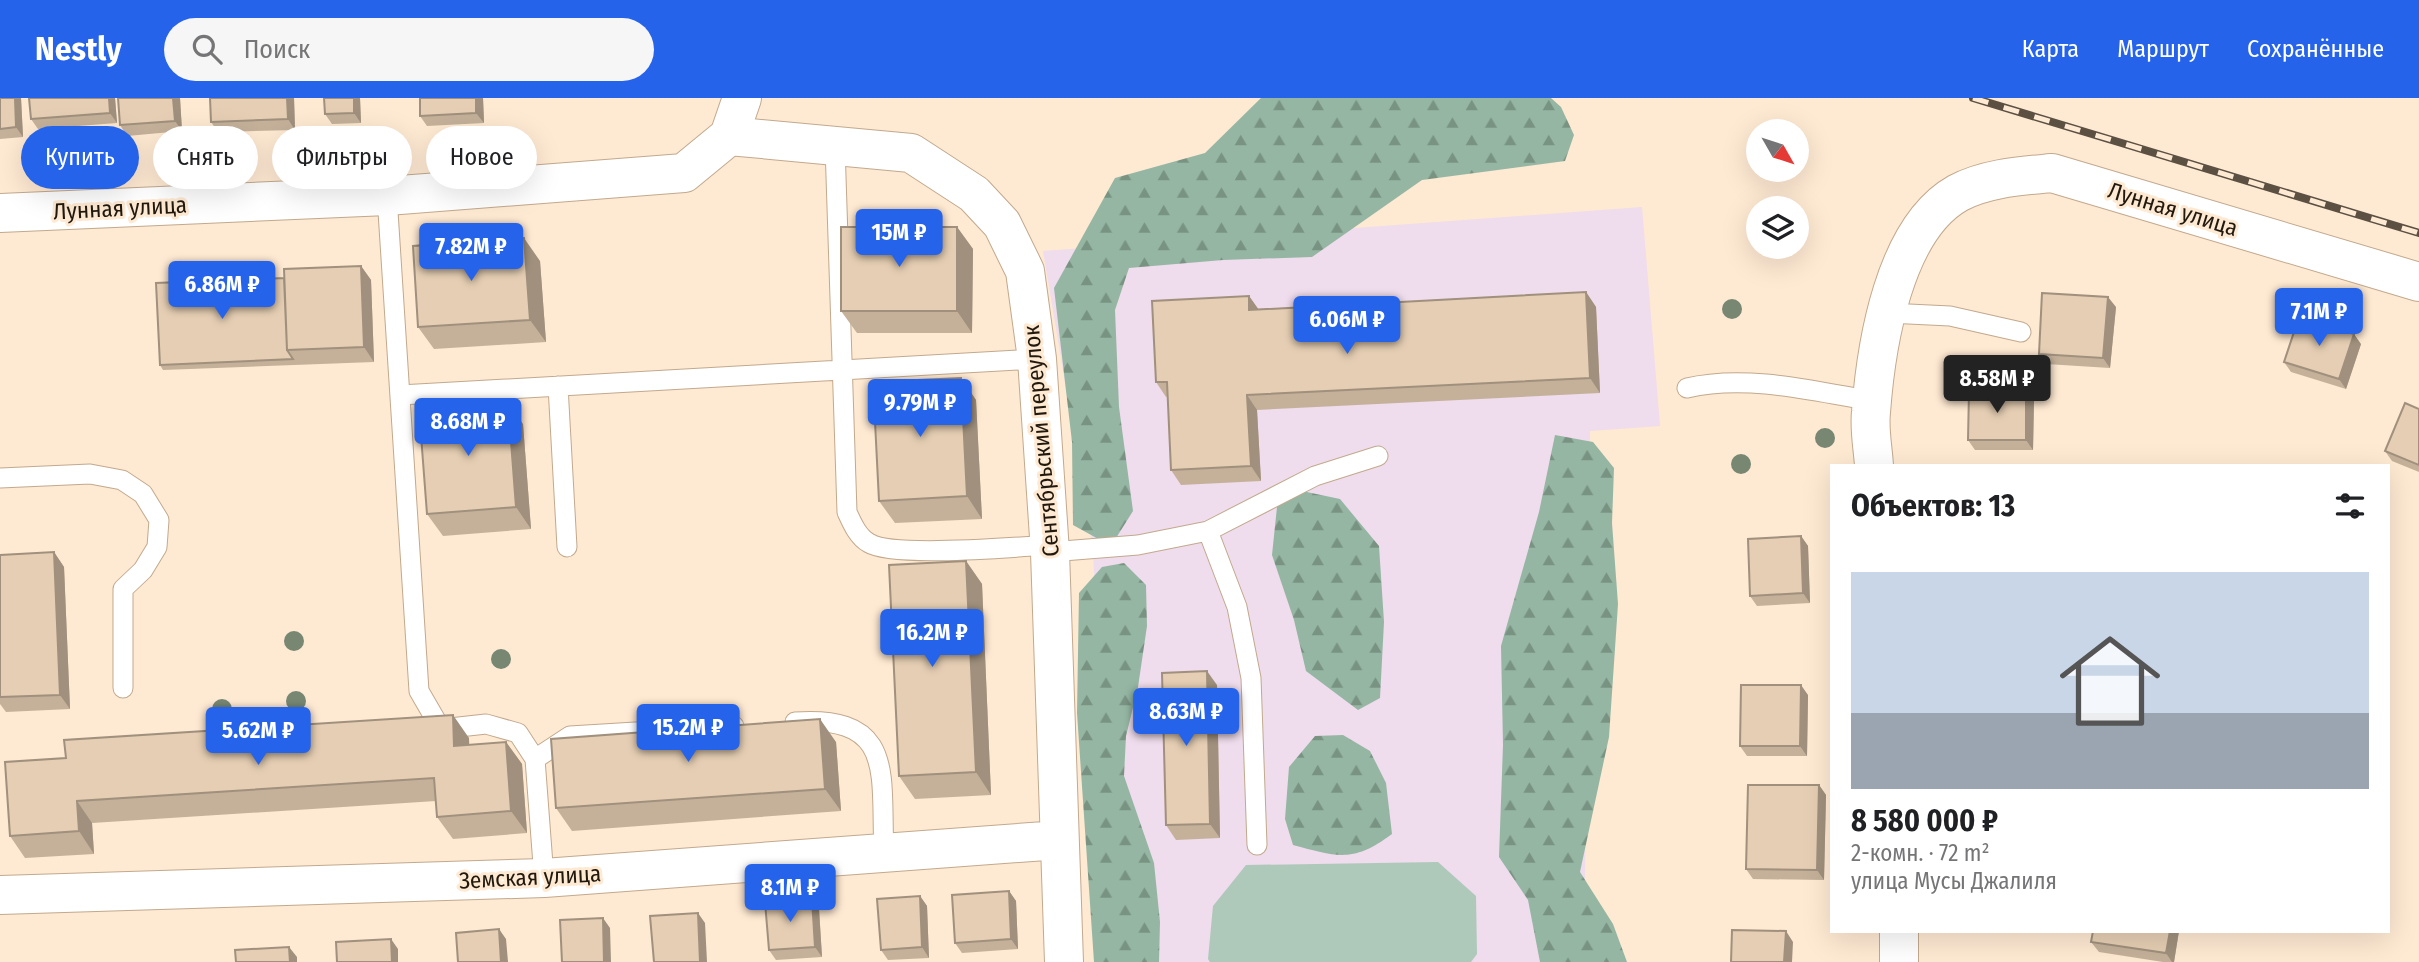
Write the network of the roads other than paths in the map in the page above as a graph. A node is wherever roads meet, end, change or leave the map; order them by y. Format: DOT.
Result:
graph roads {
  1 [pos="741,98"];
  2 [pos="729,136"];
  3 [pos="835,146"];
  4 [pos="387,196"];
  5 [pos="0,213"];
  6 [pos="2419,282"];
  7 [pos="1888,313"];
  8 [pos="2021,332"];
  9 [pos="1037,359"];
  10 [pos="840,369"];
  11 [pos="558,386"];
  12 [pos="1687,388"];
  13 [pos="400,395"];
  14 [pos="1872,401"];
  15 [pos="1378,456"];
  16 [pos="1874,464"];
  17 [pos="0,478"];
  18 [pos="1208,531"];
  19 [pos="568,547"];
  20 [pos="1050,549"];
  21 [pos="123,688"];
  22 [pos="535,759"];
  23 [pos="1059,840"];
  24 [pos="1256,845"];
  25 [pos="884,853"];
  26 [pos="544,878"];
  27 [pos="0,895"];
  28 [pos="1899,933"];
  29 [pos="1064,962"];
  30 [pos="1899,962"];
  1 -- 2 [label="street"];
  2 -- 3 [label="street, Сентябрьский переулок"];
  2 -- 4 [label="street, Лунная улица"];
  3 -- 9 [label="street, Сентябрьский переулок"];
  3 -- 10 [label="lane"];
  4 -- 5 [label="street, Лунная улица"];
  4 -- 13 [label="lane"];
  6 -- 7 [label="street, Лунная улица"];
  7 -- 8 [label="lane"];
  7 -- 14 [label="street"];
  9 -- 10 [label="lane"];
  9 -- 20 [label="street, Сентябрьский переулок"];
  10 -- 11 [label="lane"];
  10 -- 20 [label="lane"];
  11 -- 13 [label="lane"];
  11 -- 19 [label="lane"];
  12 -- 14 [label="lane"];
  13 -- 22 [label="lane"];
  14 -- 16 [label="street"];
  15 -- 18 [label="lane"];
  17 -- 21 [label="lane"];
  18 -- 20 [label="lane"];
  18 -- 24 [label="lane"];
  20 -- 23 [label="street, Сентябрьский переулок"];
  22 -- 25 [label="lane"];
  22 -- 26 [label="lane"];
  23 -- 25 [label="street, Земская улица"];
  23 -- 29 [label="street, Сентябрьский переулок"];
  25 -- 26 [label="street, Земская улица"];
  26 -- 27 [label="street, Земская улица"];
  28 -- 30 [label="street"];
}
